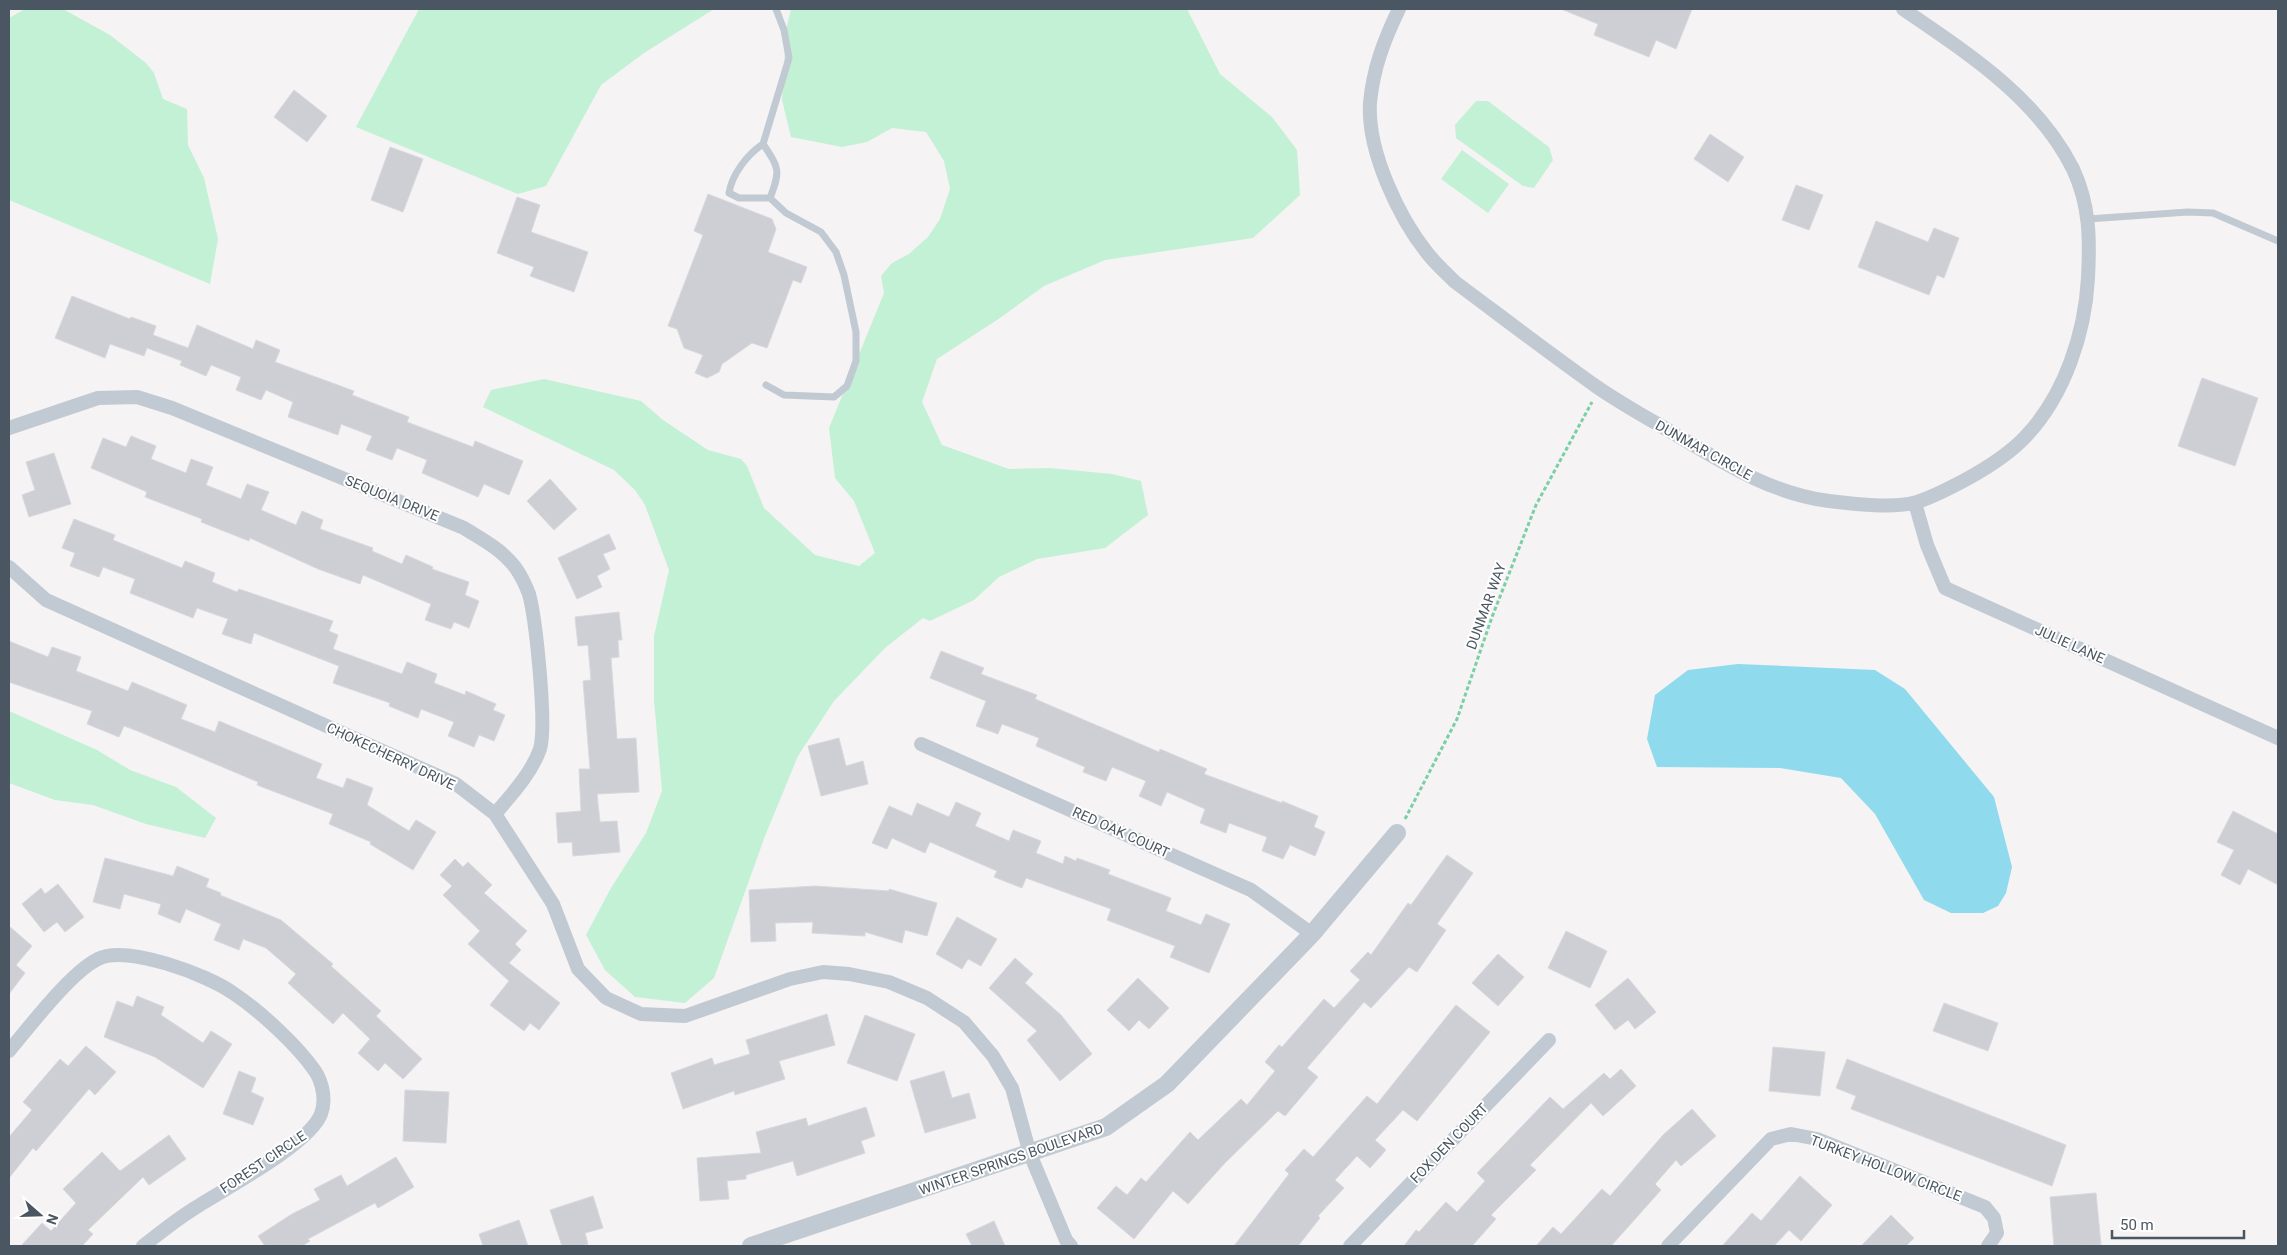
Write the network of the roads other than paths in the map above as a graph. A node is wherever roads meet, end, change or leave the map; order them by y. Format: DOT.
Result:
graph roads {
  1 [pos="776,9"];
  2 [pos="1399,9"];
  3 [pos="1903,9"];
  4 [pos="763,144"];
  5 [pos="770,198"];
  6 [pos="2088,219"];
  7 [pos="2278,241"];
  8 [pos="766,385"];
  9 [pos="9,428"];
  10 [pos="1915,502"];
  11 [pos="9,567"];
  12 [pos="2278,738"];
  13 [pos="921,744"];
  14 [pos="495,814"];
  15 [pos="1397,833"];
  16 [pos="1312,934"];
  17 [pos="1549,1040"];
  18 [pos="9,1050"];
  19 [pos="1030,1154"];
  20 [pos="143,1246"];
  21 [pos="751,1246"];
  22 [pos="1071,1246"];
  23 [pos="1350,1246"];
  24 [pos="1668,1246"];
  25 [pos="1988,1246"];
  1 -- 4 [label="lane"];
  2 -- 10 [label="street, DUNMAR CIRCLE"];
  3 -- 6 [label="street, DUNMAR CIRCLE"];
  4 -- 5 [label="lane"];
  4 -- 5 [label="lane"];
  5 -- 8 [label="lane"];
  6 -- 7 [label="lane"];
  6 -- 10 [label="street, DUNMAR CIRCLE"];
  9 -- 14 [label="street, SEQUOIA DRIVE"];
  10 -- 12 [label="street, JULIE LANE"];
  11 -- 14 [label="street, CHOKECHERRY DRIVE"];
  13 -- 16 [label="street, RED OAK COURT"];
  14 -- 19 [label="street, CHOKECHERRY DRIVE"];
  15 -- 16 [label="street, WINTER SPRINGS BOULEVARD"];
  16 -- 19 [label="street, WINTER SPRINGS BOULEVARD"];
  17 -- 23 [label="street, FOX DEN COURT"];
  18 -- 20 [label="street, FOREST CIRCLE"];
  19 -- 21 [label="street, WINTER SPRINGS BOULEVARD"];
  19 -- 22 [label="street, CHOKECHERRY DRIVE"];
  24 -- 25 [label="street, TURKEY HOLLOW CIRCLE"];
}
